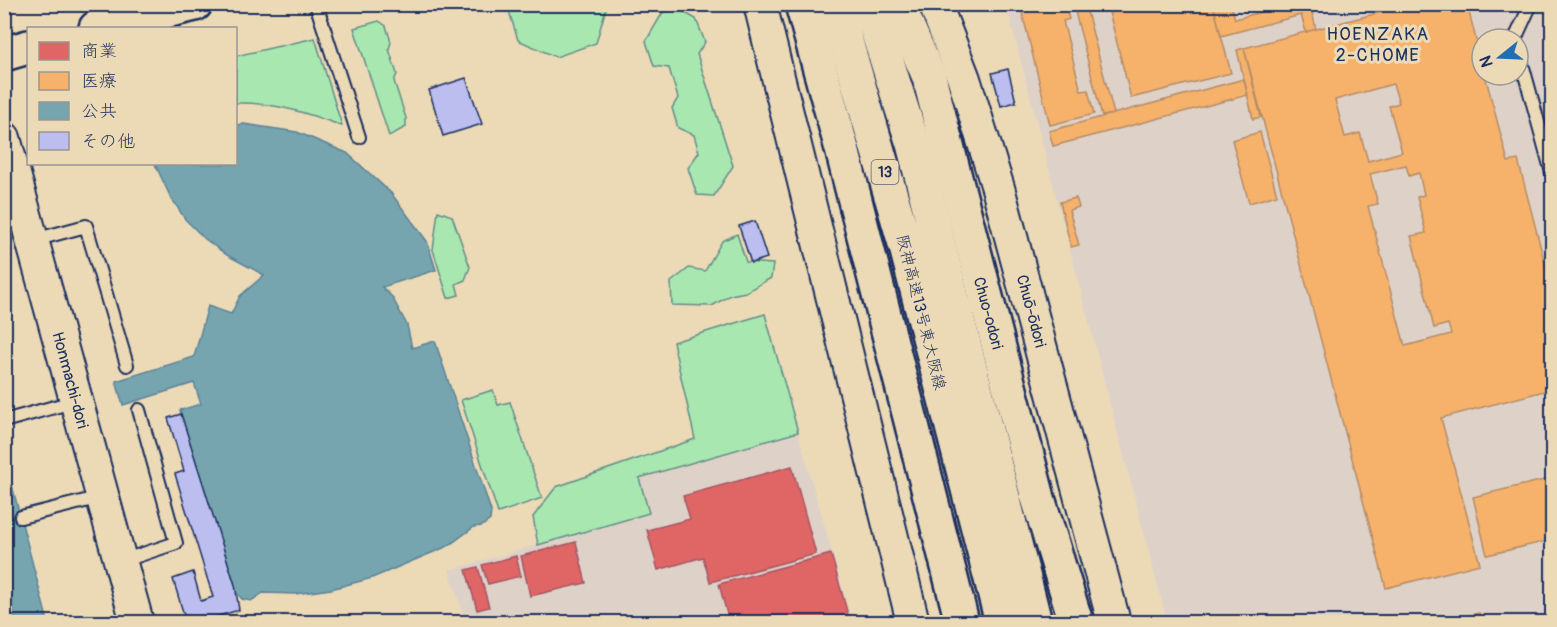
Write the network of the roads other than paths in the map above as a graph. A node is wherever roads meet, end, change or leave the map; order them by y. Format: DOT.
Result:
graph roads {
  1 [pos="195,4"];
  2 [pos="316,4"];
  3 [pos="760,4"];
  4 [pos="802,4"];
  5 [pos="835,4"];
  6 [pos="869,4"];
  7 [pos="889,4"];
  8 [pos="898,4"];
  9 [pos="935,4"];
  10 [pos="1531,4"];
  11 [pos="100,27"];
  12 [pos="1520,27"];
  13 [pos="27,47"];
  14 [pos="4,54"];
  15 [pos="1528,87"];
  16 [pos="359,137"];
  17 [pos="4,138"];
  18 [pos="1552,173"];
  19 [pos="947,201"];
  20 [pos="33,240"];
  21 [pos="127,365"];
  22 [pos="77,401"];
  23 [pos="139,410"];
  24 [pos="4,421"];
  25 [pos="102,497"];
  26 [pos="21,517"];
  27 [pos="121,561"];
  28 [pos="137,622"];
  29 [pos="913,622"];
  30 [pos="962,622"];
  31 [pos="1002,622"];
  32 [pos="1035,622"];
  33 [pos="1047,622"];
  34 [pos="1076,622"];
  35 [pos="1114,622"];
  1 -- 11 [label="main road"];
  2 -- 16 [label="lane"];
  3 -- 29 [label="street"];
  4 -- 30 [label="main road"];
  5 -- 31 [label="main road, 阪神高速13号東大阪線 / 13"];
  6 -- 32 [label="main road, 阪神高速13号東大阪線 / 13"];
  7 -- 19 [label="main road"];
  8 -- 19 [label="main road, Chuo-odori"];
  9 -- 35 [label="street, Chuō-ōdori"];
  10 -- 12 [label="lane"];
  13 -- 14 [label="main road"];
  15 -- 18 [label="lane"];
  17 -- 20 [label="street, Honmachi-dori"];
  19 -- 33 [label="main road"];
  19 -- 34 [label="main road, Chuo-odori"];
  20 -- 21 [label="lane"];
  20 -- 22 [label="street, Honmachi-dori"];
  22 -- 24 [label="lane"];
  22 -- 25 [label="street, Honmachi-dori"];
  23 -- 27 [label="lane"];
  25 -- 26 [label="lane"];
  25 -- 27 [label="street, Honmachi-dori"];
  27 -- 28 [label="street, Honmachi-dori"];
}
